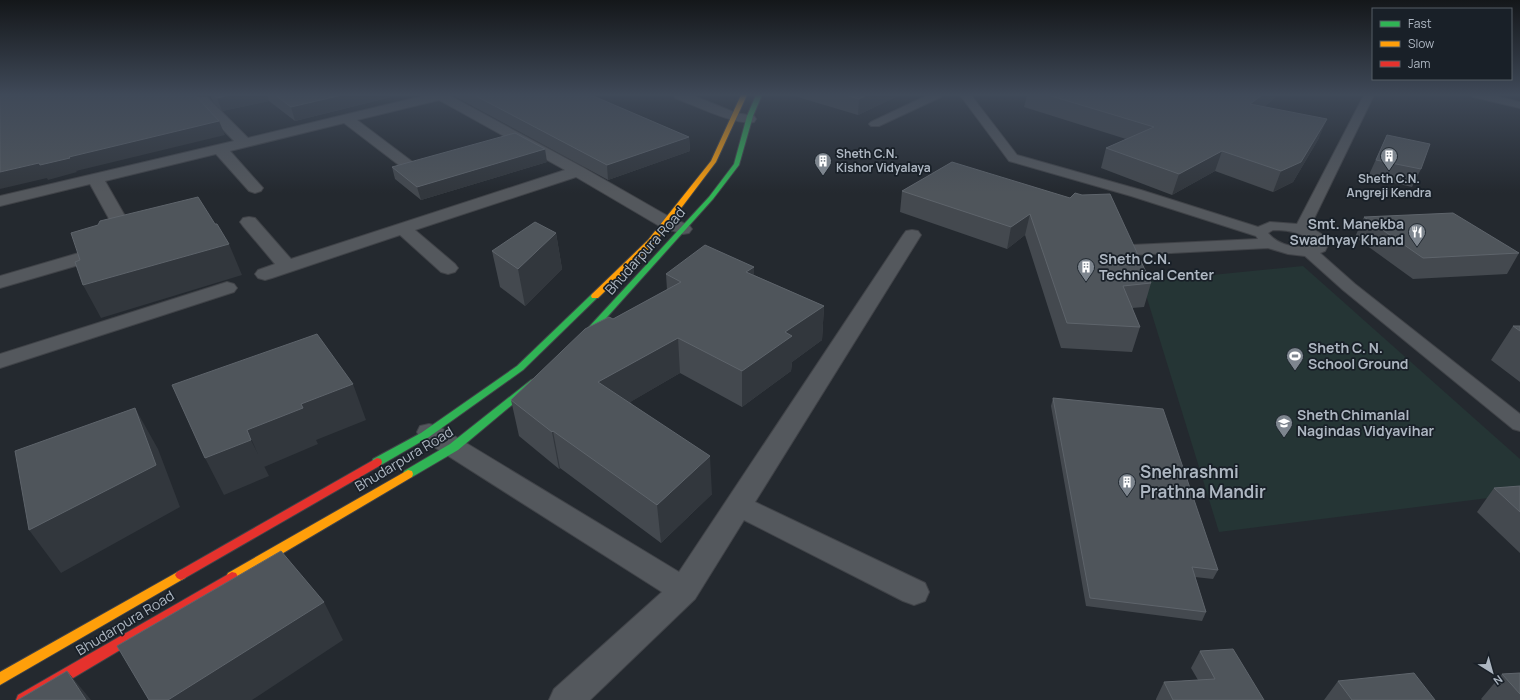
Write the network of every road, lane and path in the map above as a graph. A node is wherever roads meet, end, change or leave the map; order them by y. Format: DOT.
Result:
graph roads {
  1 [pos="230,128"];
  2 [pos="305,128"];
  3 [pos="359,128"];
  4 [pos="498,128"];
  5 [pos="728,128"];
  6 [pos="747,128"];
  7 [pos="990,128"];
  8 [pos="1352,128"];
  9 [pos="244,142"];
  10 [pos="219,148"];
  11 [pos="413,169"];
  12 [pos="578,171"];
  13 [pos="95,178"];
  14 [pos="255,188"];
  15 [pos="0,201"];
  16 [pos="248,222"];
  17 [pos="667,224"];
  18 [pos="403,229"];
  19 [pos="683,229"];
  20 [pos="1302,230"];
  21 [pos="912,235"];
  22 [pos="128,237"];
  23 [pos="1266,238"];
  24 [pos="1132,250"];
  25 [pos="106,251"];
  26 [pos="1309,251"];
  27 [pos="287,267"];
  28 [pos="448,268"];
  29 [pos="265,274"];
  30 [pos="0,282"];
  31 [pos="227,288"];
  32 [pos="575,348"];
  33 [pos="0,361"];
  34 [pos="539,378"];
  35 [pos="1520,424"];
  36 [pos="429,432"];
  37 [pos="454,448"];
  38 [pos="739,506"];
  39 [pos="684,590"];
  40 [pos="914,592"];
  41 [pos="0,680"];
  42 [pos="23,700"];
  43 [pos="566,700"];
  1 -- 9 [label="street"];
  2 -- 9 [label="street"];
  3 -- 11 [label="street"];
  4 -- 12 [label="street"];
  5 -- 17 [label="street, Bhudarpura Road"];
  6 -- 19 [label="street, Bhudarpura Road"];
  7 -- 23 [label="lane"];
  8 -- 20 [label="lane"];
  9 -- 10 [label="street"];
  10 -- 13 [label="street"];
  10 -- 14 [label="street"];
  12 -- 17 [label="street"];
  12 -- 18 [label="street"];
  13 -- 15 [label="street"];
  13 -- 22 [label="street"];
  16 -- 27 [label="street"];
  17 -- 19 [label="street"];
  17 -- 36 [label="street, Bhudarpura Road"];
  18 -- 27 [label="street"];
  18 -- 28 [label="street"];
  19 -- 32 [label="street, Bhudarpura Road"];
  20 -- 23 [label="lane"];
  20 -- 26 [label="lane"];
  21 -- 38 [label="street"];
  23 -- 24 [label="lane"];
  23 -- 26 [label="lane"];
  25 -- 30 [label="street"];
  26 -- 35 [label="lane"];
  27 -- 29 [label="street"];
  31 -- 33 [label="street"];
  34 -- 37 [label="street, Bhudarpura Road"];
  36 -- 37 [label="street"];
  36 -- 41 [label="street, Bhudarpura Road"];
  37 -- 39 [label="street"];
  37 -- 42 [label="street, Bhudarpura Road"];
  38 -- 39 [label="street"];
  38 -- 40 [label="street"];
  39 -- 43 [label="street"];
}
